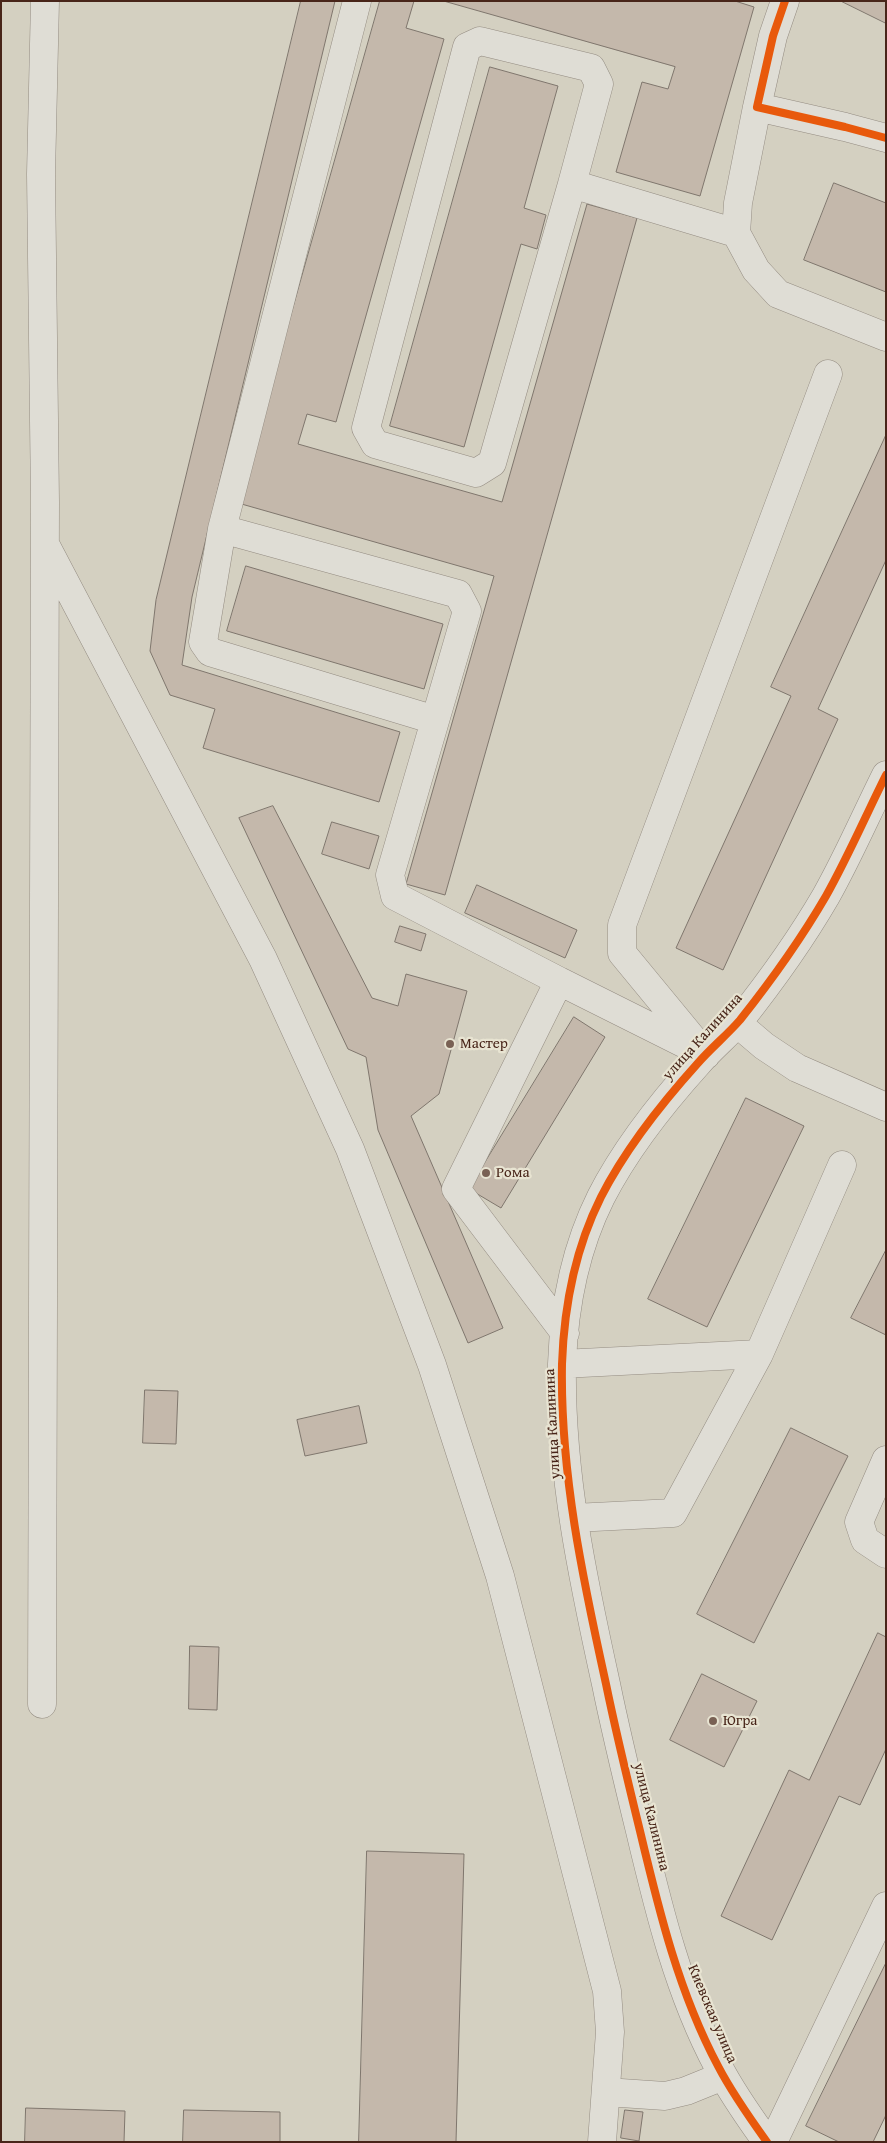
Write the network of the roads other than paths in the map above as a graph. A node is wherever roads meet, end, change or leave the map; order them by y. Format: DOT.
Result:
graph roads {
  1 [pos="45,1"];
  2 [pos="356,1"];
  3 [pos="785,1"];
  4 [pos="757,107"];
  5 [pos="886,138"];
  6 [pos="572,184"];
  7 [pos="736,234"];
  8 [pos="886,337"];
  9 [pos="828,374"];
  10 [pos="222,529"];
  11 [pos="45,544"];
  12 [pos="435,720"];
  13 [pos="886,775"];
  14 [pos="559,980"];
  15 [pos="737,1022"];
  16 [pos="706,1054"];
  17 [pos="886,1107"];
  18 [pos="842,1166"];
  19 [pos="565,1333"];
  20 [pos="759,1354"];
  21 [pos="562,1364"];
  22 [pos="886,1460"];
  23 [pos="574,1518"];
  24 [pos="886,1554"];
  25 [pos="42,1704"];
  26 [pos="653,1888"];
  27 [pos="886,1906"];
  28 [pos="723,2076"];
  29 [pos="606,2092"];
  30 [pos="602,2142"];
  31 [pos="767,2142"];
  32 [pos="773,2142"];
  1 -- 11 [label="street"];
  2 -- 10 [label="street"];
  3 -- 4 [label="street"];
  4 -- 5 [label="street"];
  4 -- 7 [label="street"];
  6 -- 6 [label="street"];
  6 -- 7 [label="street"];
  7 -- 8 [label="street"];
  9 -- 16 [label="street"];
  10 -- 12 [label="street"];
  10 -- 12 [label="street"];
  11 -- 25 [label="street"];
  11 -- 29 [label="street"];
  12 -- 14 [label="street"];
  13 -- 15 [label="street, улица Калинина"];
  14 -- 16 [label="street"];
  14 -- 19 [label="street"];
  15 -- 16 [label="street, улица Калинина"];
  15 -- 17 [label="street"];
  16 -- 19 [label="street, улица Калинина"];
  18 -- 20 [label="street"];
  19 -- 21 [label="street, улица Калинина"];
  20 -- 21 [label="street"];
  20 -- 23 [label="street"];
  21 -- 23 [label="street, улица Калинина"];
  22 -- 24 [label="street"];
  23 -- 26 [label="street, улица Калинина"];
  26 -- 28 [label="street, Киевская улица"];
  27 -- 32 [label="street"];
  28 -- 29 [label="street"];
  28 -- 31 [label="street, Киевская улица"];
  29 -- 30 [label="street"];
}
